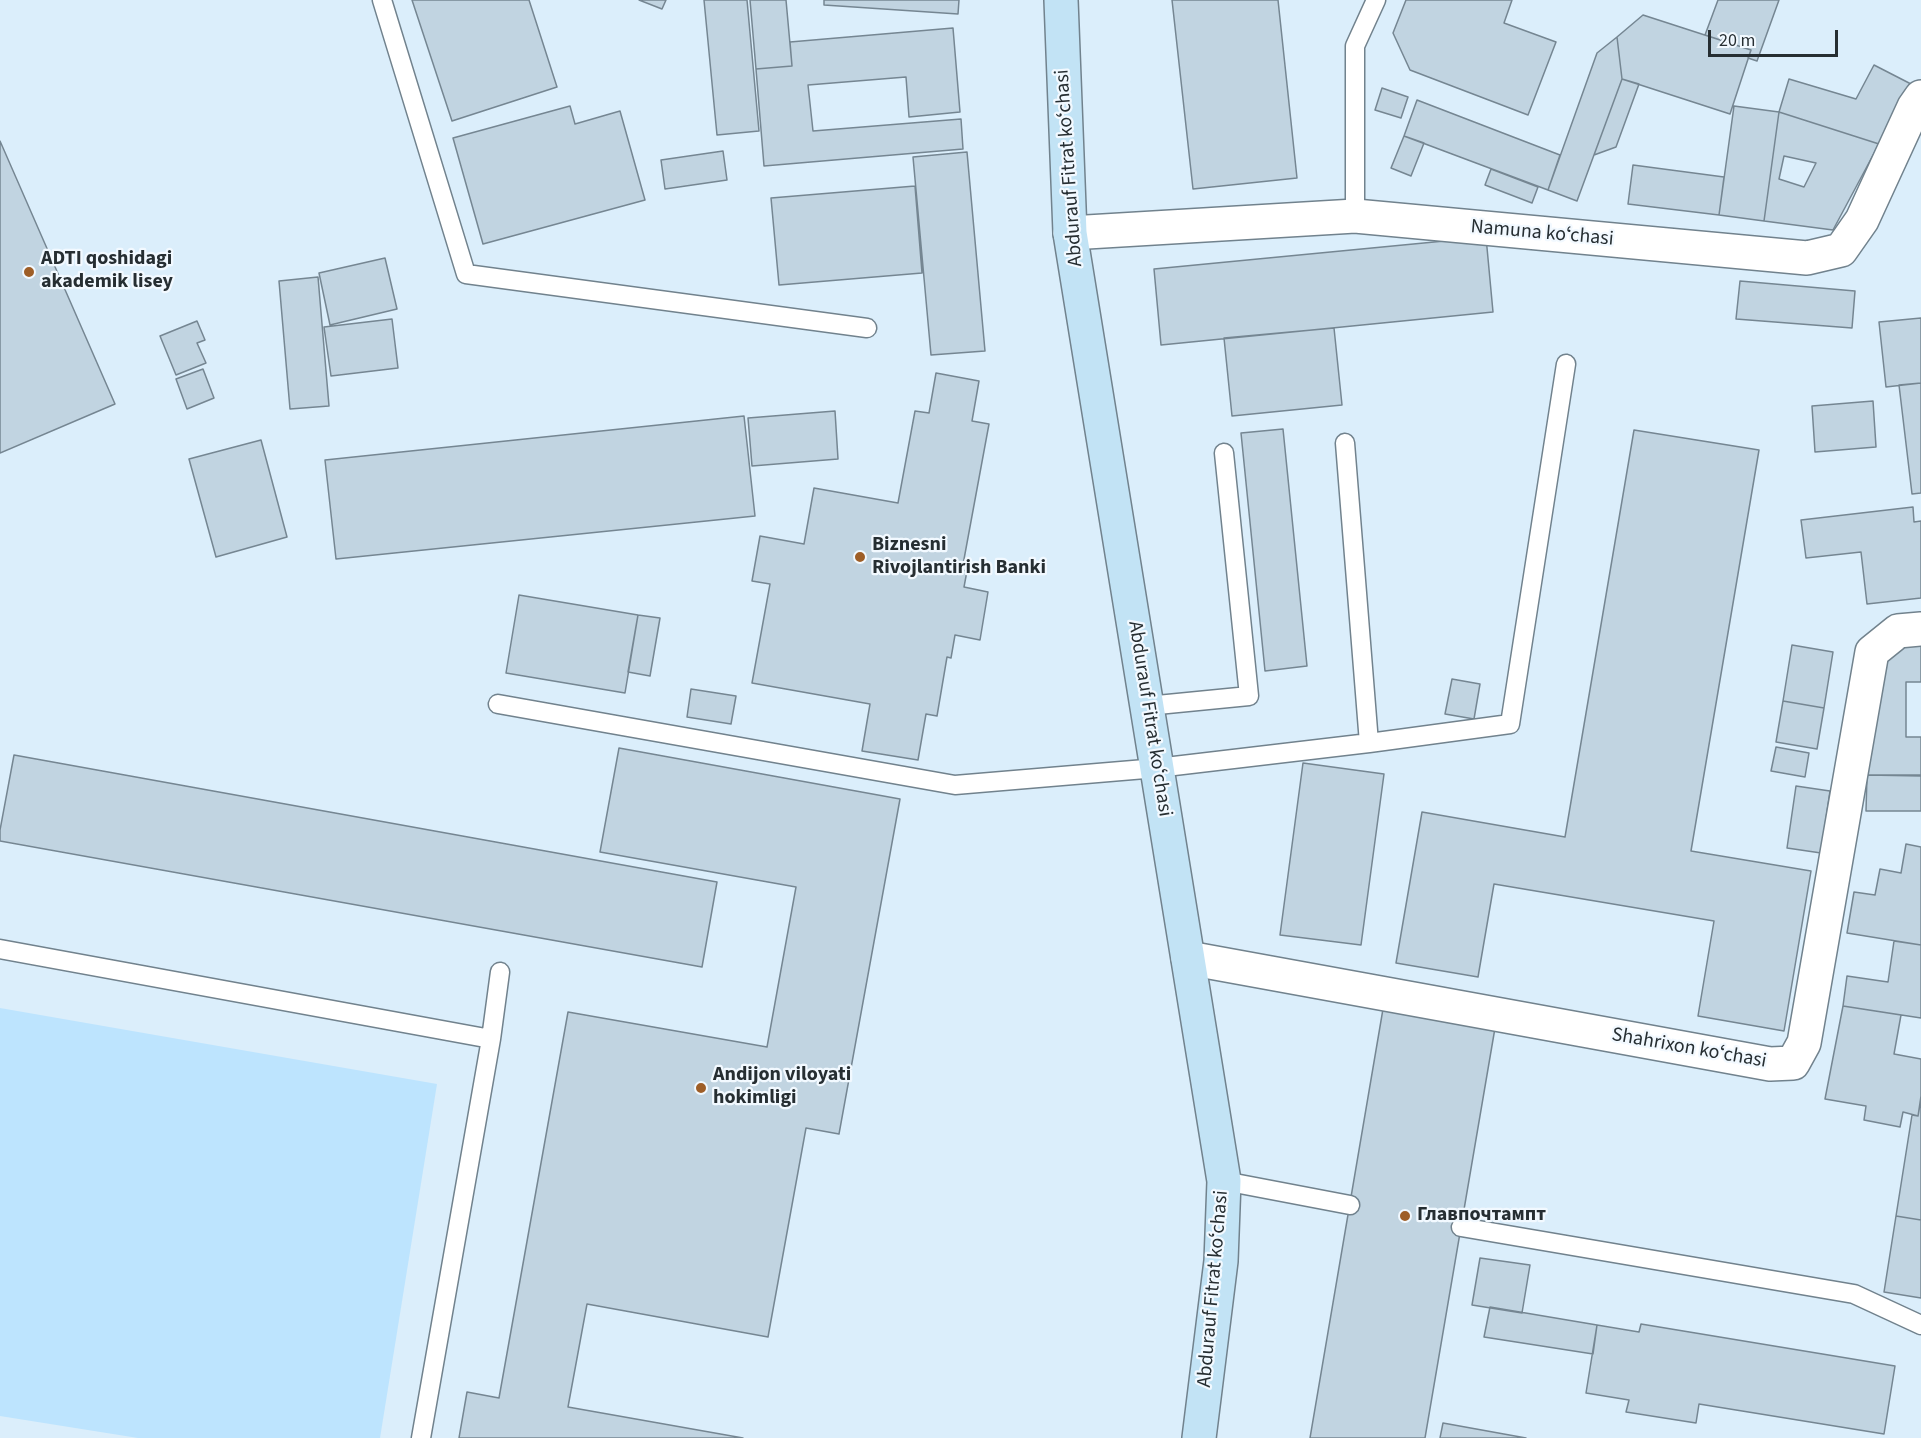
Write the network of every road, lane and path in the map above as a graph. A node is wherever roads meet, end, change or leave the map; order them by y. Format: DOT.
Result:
graph roads {
  1 [pos="382,0"];
  2 [pos="1061,0"];
  3 [pos="1376,0"];
  4 [pos="1921,98"];
  5 [pos="1355,216"];
  6 [pos="1070,233"];
  7 [pos="867,328"];
  8 [pos="1566,364"];
  9 [pos="1345,443"];
  10 [pos="1224,453"];
  11 [pos="1921,629"];
  12 [pos="498,704"];
  13 [pos="1147,706"];
  14 [pos="1369,743"];
  15 [pos="1157,768"];
  16 [pos="0,949"];
  17 [pos="1188,958"];
  18 [pos="500,972"];
  19 [pos="491,1039"];
  20 [pos="1224,1181"];
  21 [pos="1350,1205"];
  22 [pos="1461,1227"];
  23 [pos="1921,1325"];
  24 [pos="421,1438"];
  25 [pos="1199,1438"];
  1 -- 7 [label="lane"];
  2 -- 6 [label="main road, Abdurauf Fitrat koʻchasi"];
  3 -- 5 [label="lane"];
  4 -- 5 [label="street, Namuna koʻchasi"];
  5 -- 6 [label="street, Namuna koʻchasi"];
  6 -- 13 [label="main road, Abdurauf Fitrat koʻchasi"];
  8 -- 14 [label="lane"];
  9 -- 14 [label="lane"];
  10 -- 13 [label="lane"];
  11 -- 17 [label="street, Shahrixon koʻchasi"];
  12 -- 15 [label="lane"];
  13 -- 15 [label="main road, Abdurauf Fitrat koʻchasi"];
  14 -- 15 [label="lane"];
  15 -- 17 [label="main road, Abdurauf Fitrat koʻchasi"];
  16 -- 19 [label="lane"];
  17 -- 20 [label="main road, Abdurauf Fitrat koʻchasi"];
  18 -- 19 [label="lane"];
  19 -- 24 [label="lane"];
  20 -- 21 [label="lane"];
  20 -- 25 [label="main road, Abdurauf Fitrat koʻchasi"];
  22 -- 23 [label="lane"];
}
